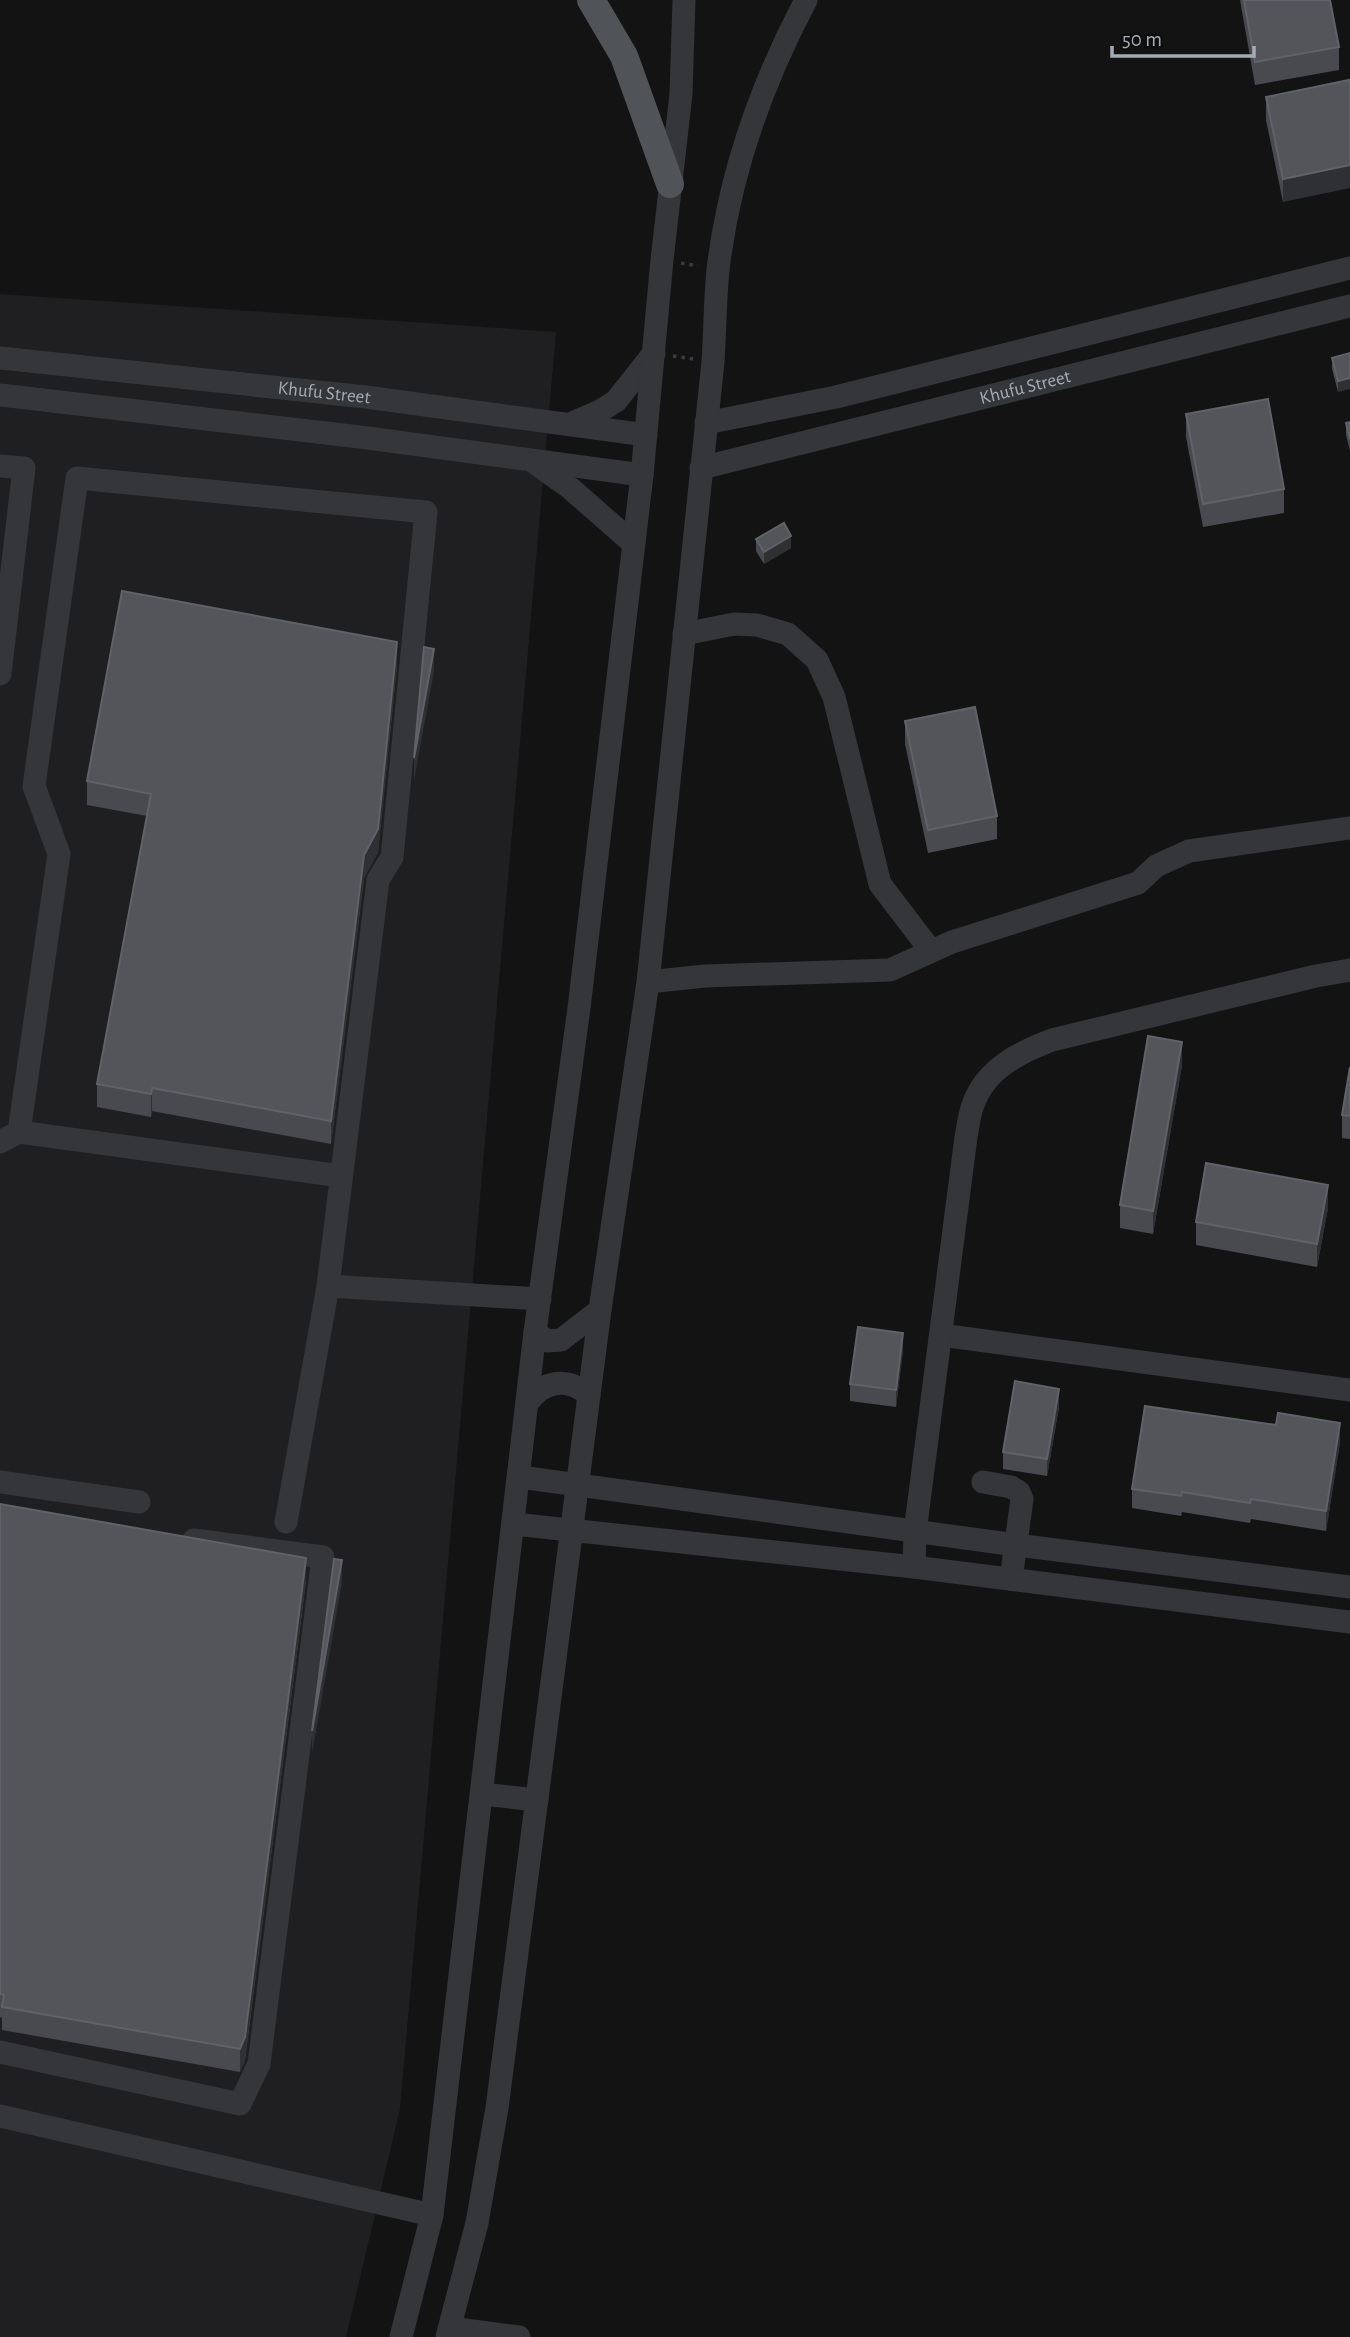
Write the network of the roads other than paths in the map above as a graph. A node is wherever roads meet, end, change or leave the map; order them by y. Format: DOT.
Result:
graph roads {
  1 [pos="592,0"];
  2 [pos="684,0"];
  3 [pos="806,0"];
  4 [pos="670,184"];
  5 [pos="1350,268"];
  6 [pos="1350,306"];
  7 [pos="654,354"];
  8 [pos="0,358"];
  9 [pos="0,395"];
  10 [pos="706,423"];
  11 [pos="569,424"];
  12 [pos="646,435"];
  13 [pos="533,461"];
  14 [pos="0,466"];
  15 [pos="701,468"];
  16 [pos="642,475"];
  17 [pos="634,544"];
  18 [pos="684,634"];
  19 [pos="0,674"];
  20 [pos="1350,828"];
  21 [pos="931,951"];
  22 [pos="1350,970"];
  23 [pos="648,982"];
  24 [pos="10,1137"];
  25 [pos="341,1176"];
  26 [pos="328,1286"];
  27 [pos="540,1299"];
  28 [pos="600,1310"];
  29 [pos="535,1332"];
  30 [pos="941,1335"];
  31 [pos="1350,1390"];
  32 [pos="589,1395"];
  33 [pos="528,1402"];
  34 [pos="520,1478"];
  35 [pos="0,1482"];
  36 [pos="983,1482"];
  37 [pos="578,1487"];
  38 [pos="139,1502"];
  39 [pos="286,1522"];
  40 [pos="514,1524"];
  41 [pos="572,1532"];
  42 [pos="915,1532"];
  43 [pos="175,1537"];
  44 [pos="1016,1545"];
  45 [pos="914,1567"];
  46 [pos="1011,1579"];
  47 [pos="1350,1587"];
  48 [pos="1350,1622"];
  49 [pos="482,1794"];
  50 [pos="537,1800"];
  51 [pos="0,2052"];
  52 [pos="0,2116"];
  53 [pos="432,2215"];
  54 [pos="449,2332"];
  55 [pos="401,2337"];
  56 [pos="519,2337"];
  1 -- 4 [label="main road"];
  2 -- 4 [label="street"];
  3 -- 10 [label="street"];
  4 -- 7 [label="street"];
  5 -- 10 [label="street, Khufu Street"];
  6 -- 15 [label="street, Khufu Street"];
  7 -- 11 [label="street"];
  7 -- 12 [label="street"];
  8 -- 11 [label="street, Khufu Street"];
  9 -- 13 [label="street, Khufu Street"];
  10 -- 15 [label="street"];
  11 -- 12 [label="street, Khufu Street"];
  12 -- 16 [label="street"];
  13 -- 16 [label="street, Khufu Street"];
  13 -- 17 [label="street"];
  14 -- 19 [label="street"];
  15 -- 18 [label="street"];
  16 -- 17 [label="street"];
  17 -- 27 [label="street"];
  18 -- 21 [label="street"];
  18 -- 23 [label="street"];
  20 -- 21 [label="street"];
  21 -- 23 [label="street"];
  22 -- 30 [label="street"];
  23 -- 28 [label="street"];
  24 -- 25 [label="street"];
  24 -- 25 [label="street"];
  25 -- 26 [label="street"];
  26 -- 27 [label="street"];
  26 -- 39 [label="street"];
  27 -- 29 [label="street"];
  28 -- 29 [label="street"];
  28 -- 32 [label="street"];
  29 -- 33 [label="street"];
  30 -- 31 [label="street"];
  30 -- 42 [label="street"];
  32 -- 33 [label="street"];
  32 -- 37 [label="street"];
  33 -- 34 [label="street"];
  34 -- 37 [label="street"];
  34 -- 40 [label="street"];
  35 -- 38 [label="street"];
  36 -- 44 [label="street"];
  37 -- 41 [label="street"];
  37 -- 42 [label="street"];
  40 -- 41 [label="street"];
  40 -- 49 [label="street"];
  41 -- 45 [label="street"];
  41 -- 50 [label="street"];
  42 -- 44 [label="street"];
  42 -- 45 [label="street"];
  43 -- 51 [label="street"];
  44 -- 46 [label="street"];
  44 -- 47 [label="street"];
  45 -- 46 [label="street"];
  46 -- 48 [label="street"];
  49 -- 50 [label="street"];
  49 -- 53 [label="street"];
  50 -- 54 [label="street"];
  52 -- 53 [label="street"];
  53 -- 55 [label="street"];
  54 -- 56 [label="street"];
}
